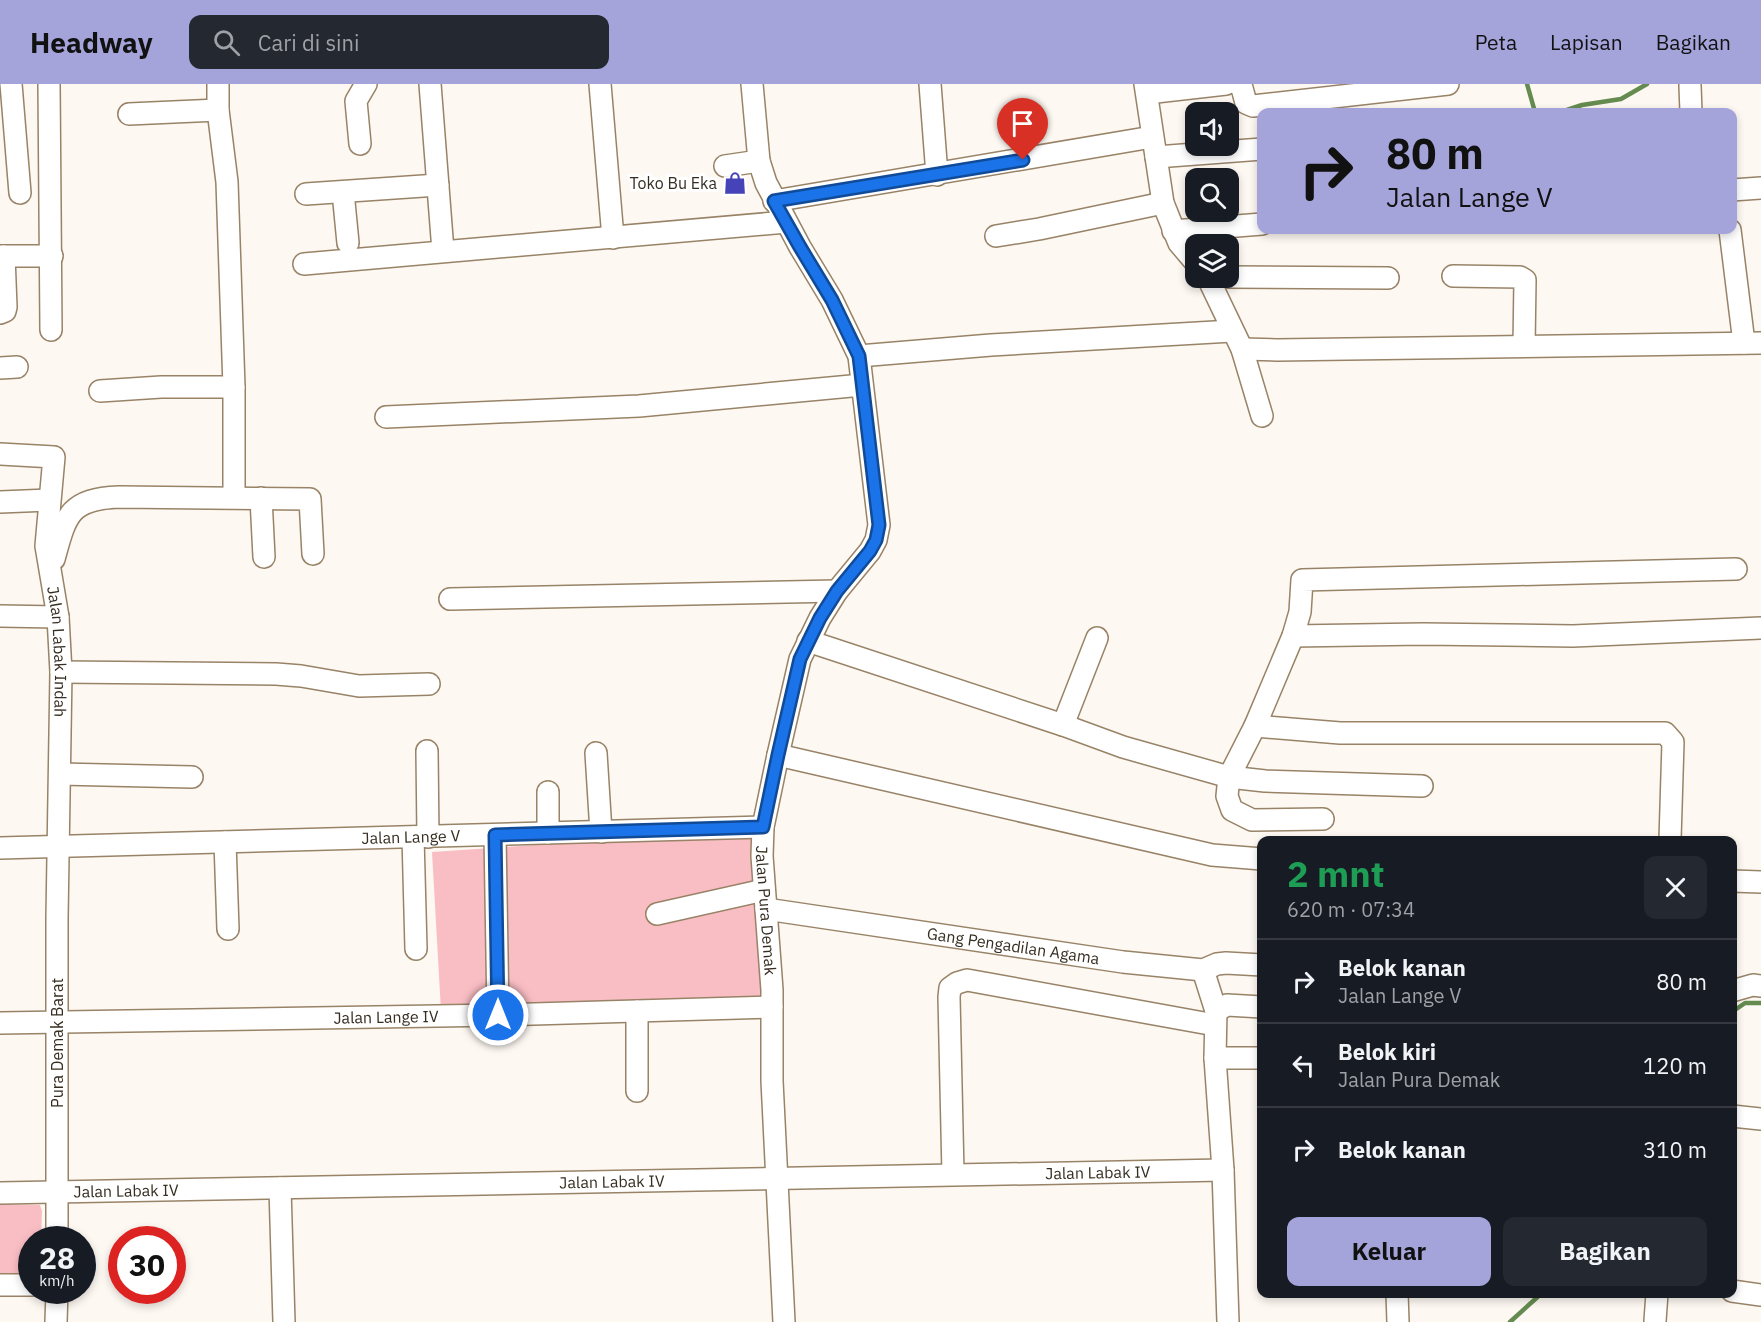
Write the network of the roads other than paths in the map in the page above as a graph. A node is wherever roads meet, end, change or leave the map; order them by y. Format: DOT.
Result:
graph roads {
  1 [pos="10,84"];
  2 [pos="49,84"];
  3 [pos="218,84"];
  4 [pos="366,84"];
  5 [pos="430,84"];
  6 [pos="600,84"];
  7 [pos="752,84"];
  8 [pos="930,84"];
  9 [pos="1226,84"];
  10 [pos="1238,84"];
  11 [pos="1448,84"];
  12 [pos="1690,86"];
  13 [pos="1146,88"];
  14 [pos="1691,108"];
  15 [pos="218,110"];
  16 [pos="129,114"];
  17 [pos="360,144"];
  18 [pos="1154,147"];
  19 [pos="1257,149"];
  20 [pos="759,161"];
  21 [pos="725,166"];
  22 [pos="936,175"];
  23 [pos="438,185"];
  24 [pos="1761,188"];
  25 [pos="1737,190"];
  26 [pos="344,192"];
  27 [pos="20,193"];
  28 [pos="306,194"];
  29 [pos="774,201"];
  30 [pos="1163,203"];
  31 [pos="786,222"];
  32 [pos="1257,224"];
  33 [pos="1173,231"];
  34 [pos="1731,234"];
  35 [pos="996,236"];
  36 [pos="613,238"];
  37 [pos="348,243"];
  38 [pos="1185,250"];
  39 [pos="443,251"];
  40 [pos="2,256"];
  41 [pos="52,256"];
  42 [pos="304,264"];
  43 [pos="1453,276"];
  44 [pos="1239,277"];
  45 [pos="1388,278"];
  46 [pos="1213,288"];
  47 [pos="0,313"];
  48 [pos="51,330"];
  49 [pos="1237,340"];
  50 [pos="1752,343"];
  51 [pos="1524,346"];
  52 [pos="859,356"];
  53 [pos="862,385"];
  54 [pos="234,387"];
  55 [pos="100,391"];
  56 [pos="1262,416"];
  57 [pos="386,417"];
  58 [pos="0,454"];
  59 [pos="234,497"];
  60 [pos="261,498"];
  61 [pos="50,500"];
  62 [pos="0,502"];
  63 [pos="313,554"];
  64 [pos="264,557"];
  65 [pos="1736,569"];
  66 [pos="51,571"];
  67 [pos="837,591"];
  68 [pos="450,599"];
  69 [pos="0,616"];
  70 [pos="58,617"];
  71 [pos="1761,628"];
  72 [pos="1293,636"];
  73 [pos="1096,638"];
  74 [pos="808,641"];
  75 [pos="61,672"];
  76 [pos="429,684"];
  77 [pos="1063,725"];
  78 [pos="1255,726"];
  79 [pos="427,751"];
  80 [pos="596,753"];
  81 [pos="778,755"];
  82 [pos="60,774"];
  83 [pos="192,777"];
  84 [pos="1229,777"];
  85 [pos="1422,786"];
  86 [pos="548,792"];
  87 [pos="1323,819"];
  88 [pos="763,827"];
  89 [pos="601,832"];
  90 [pos="548,833"];
  91 [pos="495,835"];
  92 [pos="1670,836"];
  93 [pos="421,837"];
  94 [pos="225,842"];
  95 [pos="57,847"];
  96 [pos="0,848"];
  97 [pos="1257,859"];
  98 [pos="1737,881"];
  99 [pos="1761,882"];
  100 [pos="765,899"];
  101 [pos="657,914"];
  102 [pos="228,928"];
  103 [pos="416,949"];
  104 [pos="1257,965"];
  105 [pos="1203,970"];
  106 [pos="1761,986"];
  107 [pos="1737,990"];
  108 [pos="772,1007"];
  109 [pos="1257,1007"];
  110 [pos="637,1011"];
  111 [pos="498,1015"];
  112 [pos="1216,1018"];
  113 [pos="57,1022"];
  114 [pos="0,1023"];
  115 [pos="1257,1058"];
  116 [pos="1215,1059"];
  117 [pos="637,1091"];
  118 [pos="1737,1117"];
  119 [pos="1761,1119"];
  120 [pos="1223,1170"];
  121 [pos="953,1174"];
  122 [pos="777,1179"];
  123 [pos="280,1188"];
  124 [pos="58,1192"];
  125 [pos="0,1193"];
  126 [pos="57,1226"];
  127 [pos="0,1285"];
  128 [pos="18,1285"];
  129 [pos="1737,1292"];
  130 [pos="1761,1295"];
  131 [pos="1397,1298"];
  132 [pos="1657,1298"];
  133 [pos="57,1304"];
  134 [pos="1655,1321"];
  135 [pos="56,1322"];
  136 [pos="284,1322"];
  137 [pos="784,1322"];
  138 [pos="1228,1322"];
  139 [pos="1398,1322"];
  1 -- 27 [label="street"];
  2 -- 41 [label="street"];
  3 -- 15 [label="street"];
  4 -- 17 [label="street"];
  5 -- 23 [label="street"];
  6 -- 36 [label="street"];
  7 -- 20 [label="street, Jalan Pura Demak"];
  8 -- 22 [label="street"];
  9 -- 13 [label="street"];
  10 -- 11 [label="street"];
  12 -- 14 [label="street"];
  13 -- 18 [label="street"];
  15 -- 16 [label="street"];
  15 -- 54 [label="street"];
  18 -- 19 [label="street"];
  18 -- 22 [label="street"];
  18 -- 30 [label="street"];
  20 -- 21 [label="street"];
  20 -- 29 [label="street, Jalan Pura Demak"];
  22 -- 29 [label="street"];
  23 -- 26 [label="street"];
  23 -- 39 [label="street"];
  24 -- 25 [label="street"];
  26 -- 28 [label="street"];
  26 -- 37 [label="street"];
  29 -- 31 [label="street, Jalan Pura Demak"];
  30 -- 33 [label="street"];
  30 -- 35 [label="street"];
  31 -- 36 [label="street"];
  31 -- 52 [label="street, Jalan Pura Demak"];
  32 -- 33 [label="street"];
  33 -- 38 [label="street"];
  34 -- 50 [label="street"];
  36 -- 39 [label="street"];
  39 -- 42 [label="street"];
  40 -- 41 [label="street"];
  40 -- 47 [label="street"];
  41 -- 48 [label="street"];
  43 -- 51 [label="street"];
  44 -- 45 [label="street"];
  46 -- 49 [label="street"];
  49 -- 51 [label="street"];
  49 -- 52 [label="street"];
  49 -- 56 [label="street"];
  50 -- 51 [label="street"];
  52 -- 53 [label="street, Jalan Pura Demak"];
  53 -- 57 [label="street"];
  53 -- 67 [label="street, Jalan Pura Demak"];
  54 -- 55 [label="street"];
  54 -- 59 [label="street"];
  58 -- 61 [label="street, Jalan Labak Indah"];
  59 -- 60 [label="street"];
  59 -- 66 [label="street"];
  60 -- 63 [label="street"];
  60 -- 64 [label="street"];
  61 -- 62 [label="street"];
  61 -- 66 [label="street, Jalan Labak Indah"];
  65 -- 72 [label="street"];
  66 -- 70 [label="street, Jalan Labak Indah"];
  67 -- 68 [label="street"];
  67 -- 74 [label="street, Jalan Pura Demak"];
  69 -- 70 [label="street"];
  70 -- 75 [label="street, Jalan Labak Indah"];
  71 -- 72 [label="street"];
  72 -- 78 [label="street"];
  73 -- 77 [label="street"];
  74 -- 77 [label="street"];
  74 -- 81 [label="street, Jalan Pura Demak"];
  75 -- 76 [label="street"];
  75 -- 82 [label="street, Jalan Labak Indah"];
  77 -- 84 [label="street"];
  78 -- 84 [label="street"];
  78 -- 92 [label="street"];
  79 -- 93 [label="street"];
  80 -- 89 [label="street"];
  81 -- 88 [label="street, Jalan Pura Demak"];
  81 -- 97 [label="street"];
  82 -- 83 [label="street"];
  82 -- 95 [label="street, Jalan Labak Indah"];
  84 -- 85 [label="street"];
  84 -- 87 [label="street"];
  86 -- 90 [label="street"];
  88 -- 89 [label="street, Jalan Lange V"];
  88 -- 100 [label="street, Jalan Pura Demak"];
  89 -- 90 [label="street, Jalan Lange V"];
  90 -- 91 [label="street, Jalan Lange V"];
  91 -- 93 [label="street, Jalan Lange V"];
  91 -- 111 [label="street"];
  93 -- 94 [label="street, Jalan Lange V"];
  93 -- 103 [label="street"];
  94 -- 95 [label="street, Jalan Lange V"];
  94 -- 102 [label="street"];
  95 -- 96 [label="street, Jalan Lange V"];
  95 -- 113 [label="street, Pura Demak Barat"];
  98 -- 99 [label="street"];
  100 -- 101 [label="street"];
  100 -- 105 [label="street, Gang Pengadilan Agama"];
  100 -- 108 [label="street, Jalan Pura Demak"];
  104 -- 105 [label="street, Gang Pengadilan Agama"];
  105 -- 112 [label="street"];
  106 -- 107 [label="street"];
  108 -- 110 [label="street, Jalan Lange IV"];
  108 -- 122 [label="street, Jalan Pura Demak"];
  109 -- 112 [label="street"];
  110 -- 111 [label="street, Jalan Lange IV"];
  110 -- 117 [label="street"];
  111 -- 113 [label="street, Jalan Lange IV"];
  112 -- 116 [label="street"];
  112 -- 121 [label="street"];
  113 -- 114 [label="street, Jalan Lange IV"];
  113 -- 124 [label="street, Pura Demak Barat"];
  115 -- 116 [label="street"];
  116 -- 120 [label="street"];
  118 -- 119 [label="street"];
  120 -- 121 [label="street, Jalan Labak IV"];
  120 -- 138 [label="street"];
  121 -- 122 [label="street, Jalan Labak IV"];
  122 -- 123 [label="street, Jalan Labak IV"];
  122 -- 137 [label="street, Jalan Pura Demak"];
  123 -- 124 [label="street, Jalan Labak IV"];
  123 -- 136 [label="street"];
  124 -- 125 [label="street, Jalan Labak IV"];
  124 -- 126 [label="street, Pura Demak Barat"];
  127 -- 128 [label="street"];
  129 -- 130 [label="street"];
  131 -- 139 [label="street"];
  132 -- 134 [label="street"];
  133 -- 135 [label="street"];
}
